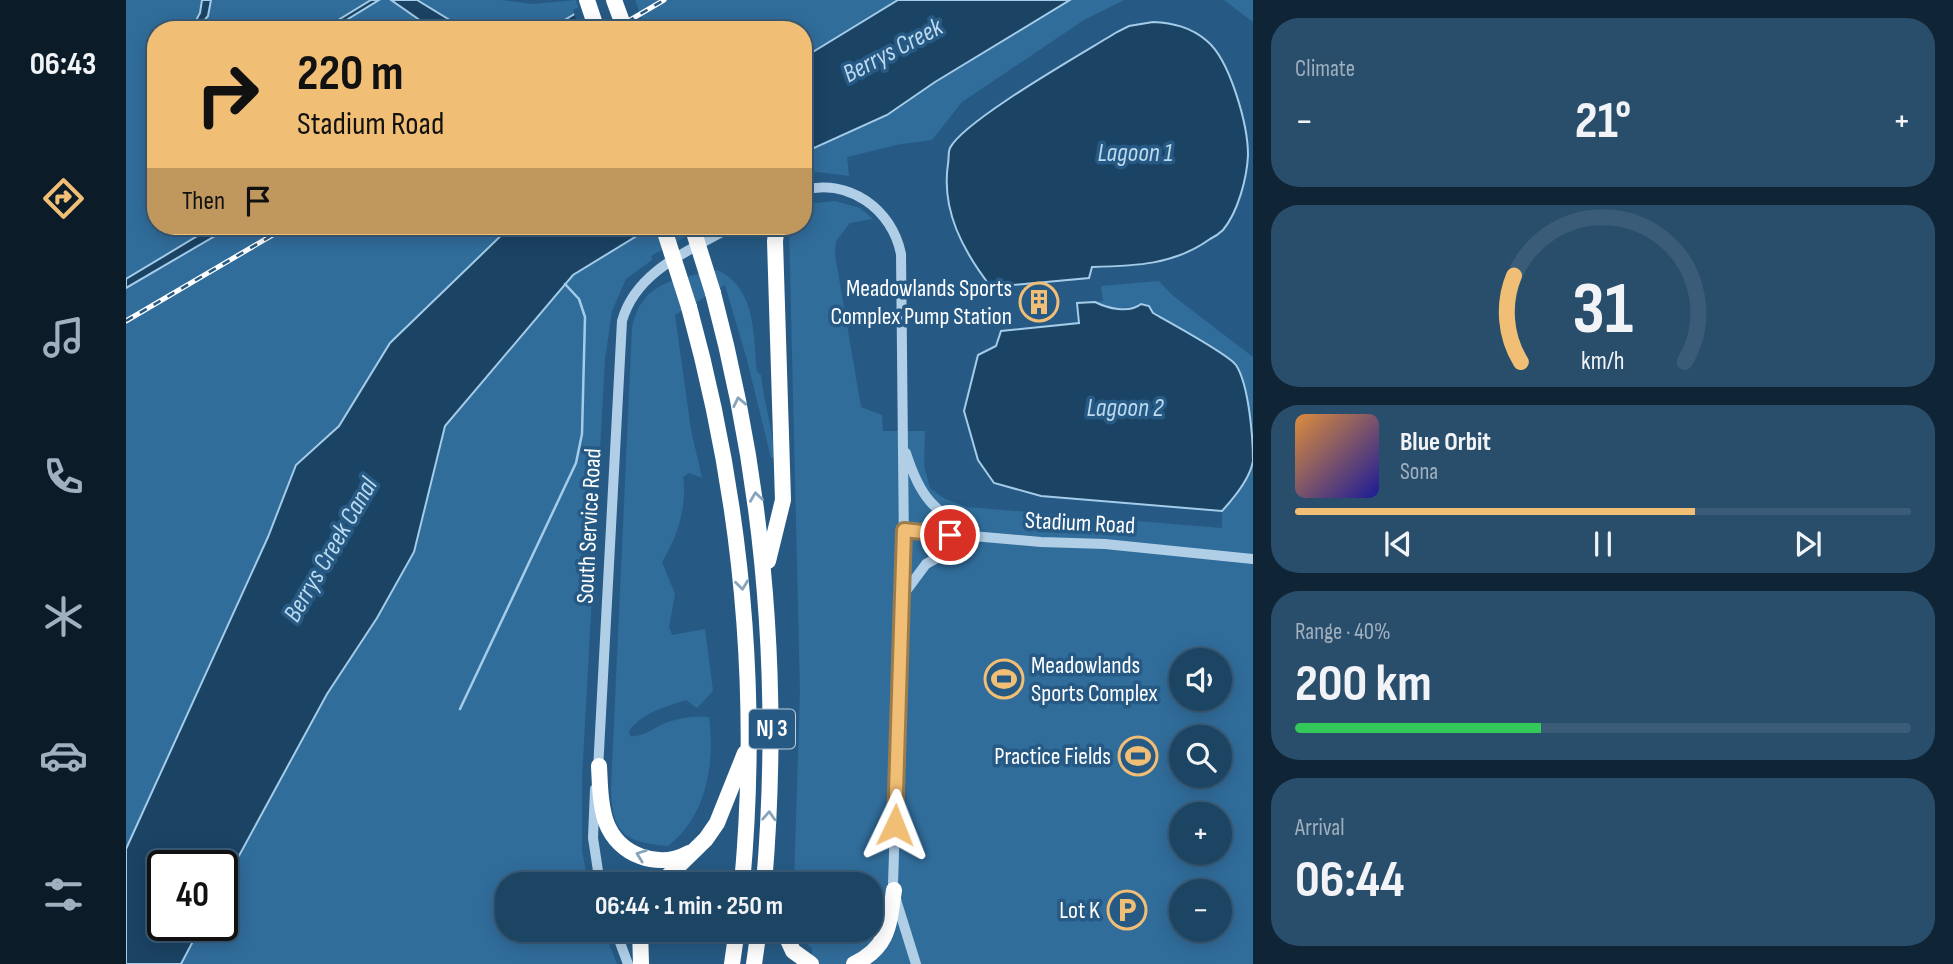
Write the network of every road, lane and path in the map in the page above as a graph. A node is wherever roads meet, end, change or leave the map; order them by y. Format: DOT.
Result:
graph roads {
  1 [pos="587,0"];
  2 [pos="614,0"];
  3 [pos="594,21"];
  4 [pos="622,21"];
  5 [pos="812,189"];
  6 [pos="666,235"];
  7 [pos="695,235"];
  8 [pos="718,235"];
  9 [pos="765,235"];
  10 [pos="776,235"];
  11 [pos="903,443"];
  12 [pos="782,459"];
  13 [pos="904,530"];
  14 [pos="975,537"];
  15 [pos="1253,559"];
  16 [pos="765,574"];
  17 [pos="901,599"];
  18 [pos="750,743"];
  19 [pos="599,766"];
  20 [pos="697,848"];
  21 [pos="598,872"];
  22 [pos="672,872"];
  23 [pos="743,872"];
  24 [pos="765,872"];
  25 [pos="894,890"];
  26 [pos="620,942"];
  27 [pos="640,942"];
  28 [pos="735,942"];
  29 [pos="757,942"];
  30 [pos="789,942"];
  31 [pos="628,964"];
  32 [pos="641,964"];
  33 [pos="732,964"];
  34 [pos="754,964"];
  35 [pos="811,964"];
  36 [pos="854,964"];
  37 [pos="916,964"];
  1 -- 3 [label="highway"];
  2 -- 4 [label="highway, bridge"];
  5 -- 11 [label="street"];
  6 -- 18 [label="highway, NJ 3, one-way, bridge"];
  16 -- 7 [label="highway, NJ 3, one-way, bridge"];
  8 -- 19 [label="street, South Service Road"];
  9 -- 12 [label="highway"];
  10 -- 12 [label="highway"];
  11 -- 13 [label="street"];
  11 -- 14 [label="street"];
  12 -- 16 [label="highway"];
  13 -- 14 [label="street, Stadium Road"];
  13 -- 17 [label="street"];
  14 -- 15 [label="street, Stadium Road"];
  14 -- 17 [label="street"];
  24 -- 16 [label="highway, NJ 3, one-way"];
  17 -- 25 [label="street"];
  18 -- 20 [label="highway"];
  18 -- 23 [label="highway, NJ 3"];
  20 -- 19 [label="highway, one-way"];
  19 -- 21 [label="street, South Service Road"];
  20 -- 22 [label="highway"];
  25 -- 36 [label="highway"];
  25 -- 37 [label="street"];
  26 -- 31 [label="street"];
  27 -- 32 [label="highway"];
  28 -- 33 [label="highway"];
  29 -- 34 [label="highway"];
  30 -- 35 [label="highway"];
}
